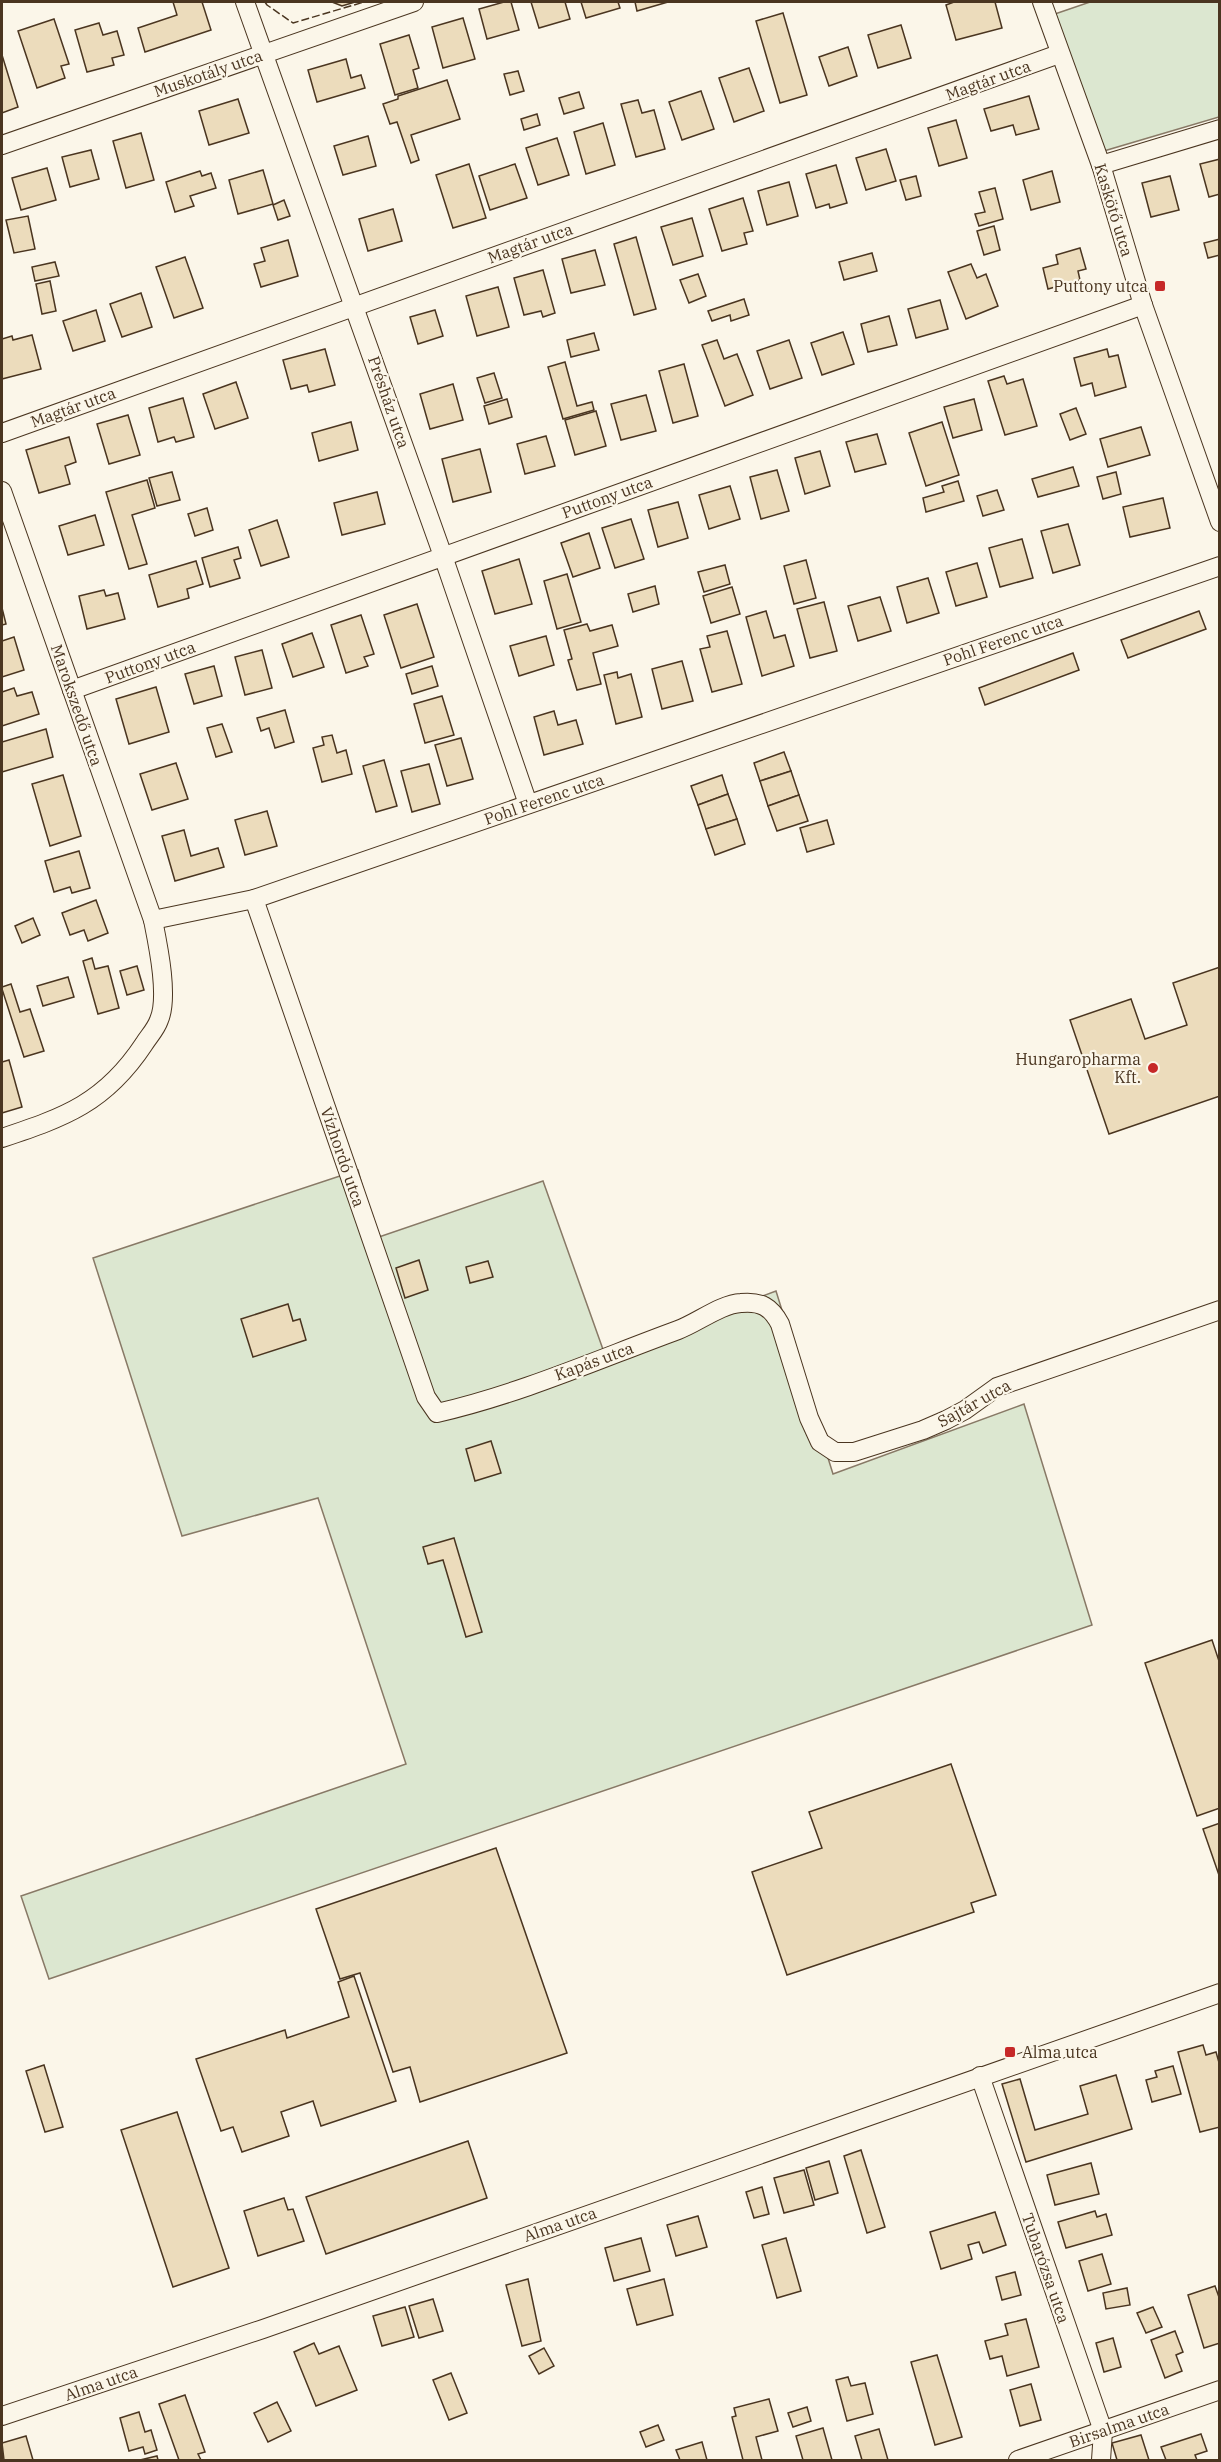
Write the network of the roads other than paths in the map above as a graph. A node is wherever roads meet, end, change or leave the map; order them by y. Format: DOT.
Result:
graph roads {
  1 [pos="245,2"];
  2 [pos="414,2"];
  3 [pos="1042,2"];
  4 [pos="263,54"];
  5 [pos="1059,54"];
  6 [pos="1220,129"];
  7 [pos="2,145"];
  8 [pos="1101,165"];
  9 [pos="1143,305"];
  10 [pos="355,306"];
  11 [pos="2,433"];
  12 [pos="2,491"];
  13 [pos="1220,522"];
  14 [pos="443,556"];
  15 [pos="1220,566"];
  16 [pos="72,690"];
  17 [pos="528,804"];
  18 [pos="254,899"];
  19 [pos="153,920"];
  20 [pos="2,1138"];
  21 [pos="747,1303"];
  22 [pos="1220,1310"];
  23 [pos="437,1413"];
  24 [pos="1220,1993"];
  25 [pos="980,2076"];
  26 [pos="1220,2390"];
  27 [pos="2,2416"];
  28 [pos="1103,2431"];
  29 [pos="1018,2460"];
  30 [pos="1101,2460"];
  1 -- 4 [label="street, Présház utca"];
  2 -- 4 [label="street, Muskotály utca"];
  3 -- 5 [label="street, Kaskötő utca"];
  4 -- 7 [label="street, Muskotály utca"];
  4 -- 10 [label="street, Présház utca"];
  5 -- 8 [label="street, Kaskötő utca"];
  5 -- 10 [label="street, Magtár utca"];
  6 -- 8 [label="street"];
  8 -- 9 [label="street, Kaskötő utca"];
  9 -- 13 [label="street, Kaskötő utca"];
  9 -- 14 [label="street, Puttony utca"];
  10 -- 11 [label="street, Magtár utca"];
  10 -- 14 [label="street, Présház utca"];
  12 -- 16 [label="street, Marokszedő utca"];
  14 -- 16 [label="street, Puttony utca"];
  14 -- 17 [label="street, Présház utca"];
  15 -- 17 [label="street, Pohl Ferenc utca"];
  16 -- 19 [label="street, Marokszedő utca"];
  17 -- 18 [label="street, Pohl Ferenc utca"];
  18 -- 19 [label="street, Pohl Ferenc utca"];
  18 -- 23 [label="street, Vízhordó utca"];
  19 -- 20 [label="street"];
  21 -- 22 [label="street, Sajtár utca"];
  21 -- 23 [label="street, Kapás utca"];
  24 -- 25 [label="street, Alma utca"];
  25 -- 27 [label="street, Alma utca"];
  25 -- 28 [label="street, Tubarózsa utca"];
  26 -- 28 [label="street, Birsalma utca"];
  28 -- 29 [label="street, Birsalma utca"];
  28 -- 30 [label="street, Tubarózsa utca"];
}
